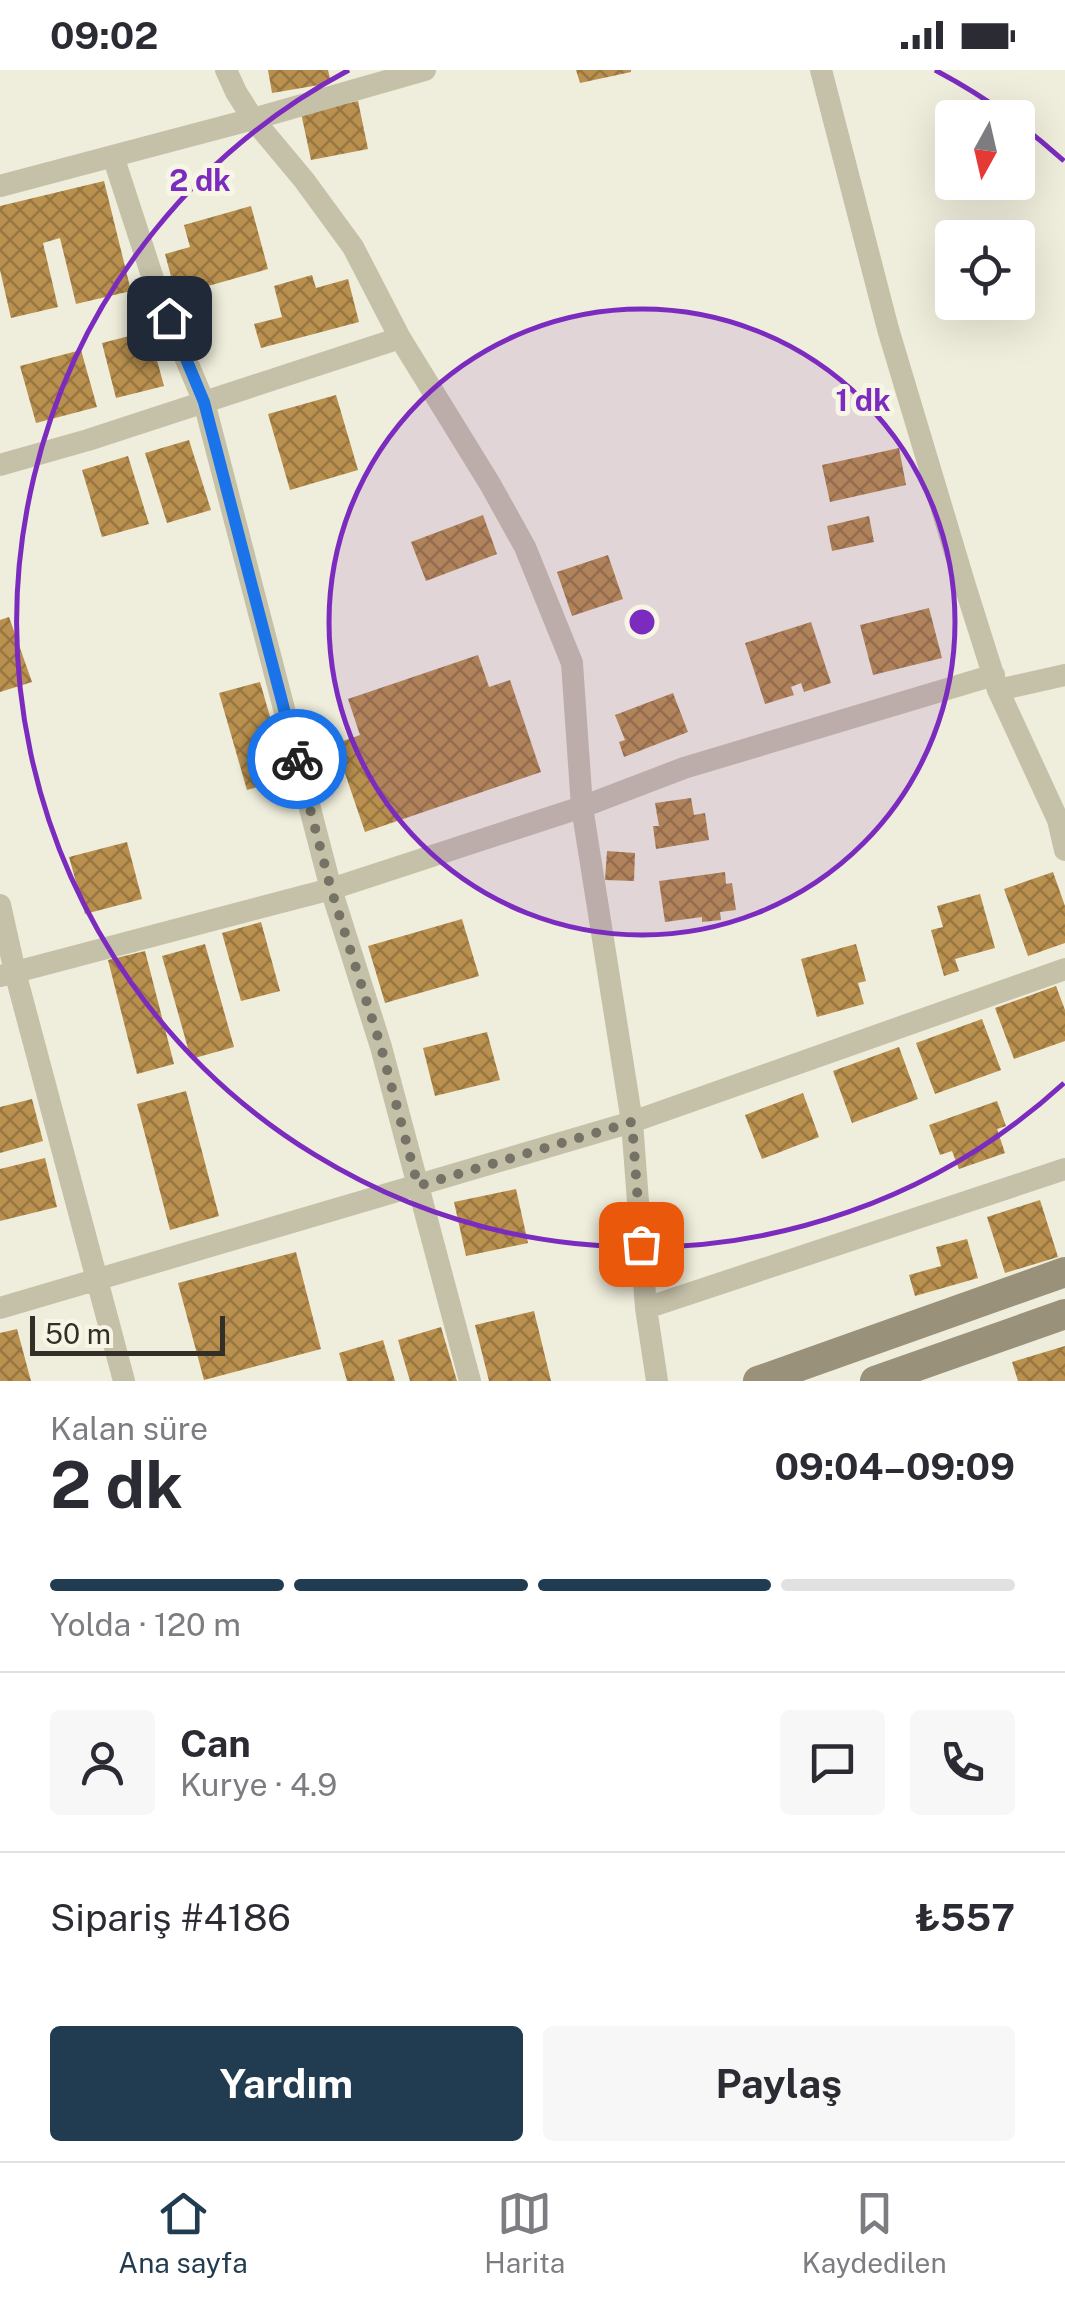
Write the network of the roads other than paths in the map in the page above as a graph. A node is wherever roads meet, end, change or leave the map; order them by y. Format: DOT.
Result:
graph roads {
  1 [pos="226,70"];
  2 [pos="425,70"];
  3 [pos="821,70"];
  4 [pos="254,119"];
  5 [pos="113,156"];
  6 [pos="0,186"];
  7 [pos="400,338"];
  8 [pos="204,402"];
  9 [pos="0,465"];
  10 [pos="1065,675"];
  11 [pos="996,682"];
  12 [pos="582,807"];
  13 [pos="1062,819"];
  14 [pos="1065,850"];
  15 [pos="331,889"];
  16 [pos="0,905"];
  17 [pos="1065,968"];
  18 [pos="8,974"];
  19 [pos="632,1122"];
  20 [pos="1065,1168"];
  21 [pos="418,1186"];
  22 [pos="1065,1272"];
  23 [pos="96,1280"];
  24 [pos="0,1308"];
  25 [pos="646,1308"];
  26 [pos="1065,1314"];
  27 [pos="124,1381"];
  28 [pos="470,1381"];
  29 [pos="657,1381"];
  30 [pos="758,1381"];
  31 [pos="875,1381"];
  1 -- 4 [label="street"];
  2 -- 4 [label="street"];
  3 -- 11 [label="street"];
  4 -- 5 [label="street"];
  4 -- 7 [label="street"];
  5 -- 6 [label="street"];
  5 -- 8 [label="street"];
  7 -- 8 [label="street"];
  7 -- 12 [label="street"];
  8 -- 9 [label="street"];
  8 -- 15 [label="street"];
  10 -- 11 [label="street"];
  11 -- 12 [label="street"];
  11 -- 13 [label="street"];
  12 -- 15 [label="street"];
  12 -- 19 [label="street"];
  13 -- 14 [label="street"];
  15 -- 18 [label="street"];
  15 -- 21 [label="street"];
  16 -- 18 [label="street"];
  17 -- 19 [label="street"];
  18 -- 23 [label="street"];
  19 -- 21 [label="street"];
  19 -- 25 [label="street"];
  20 -- 25 [label="street"];
  21 -- 23 [label="street"];
  21 -- 28 [label="street"];
  22 -- 30 [label="street"];
  23 -- 24 [label="street"];
  23 -- 27 [label="street"];
  25 -- 29 [label="street"];
  26 -- 31 [label="street"];
}
